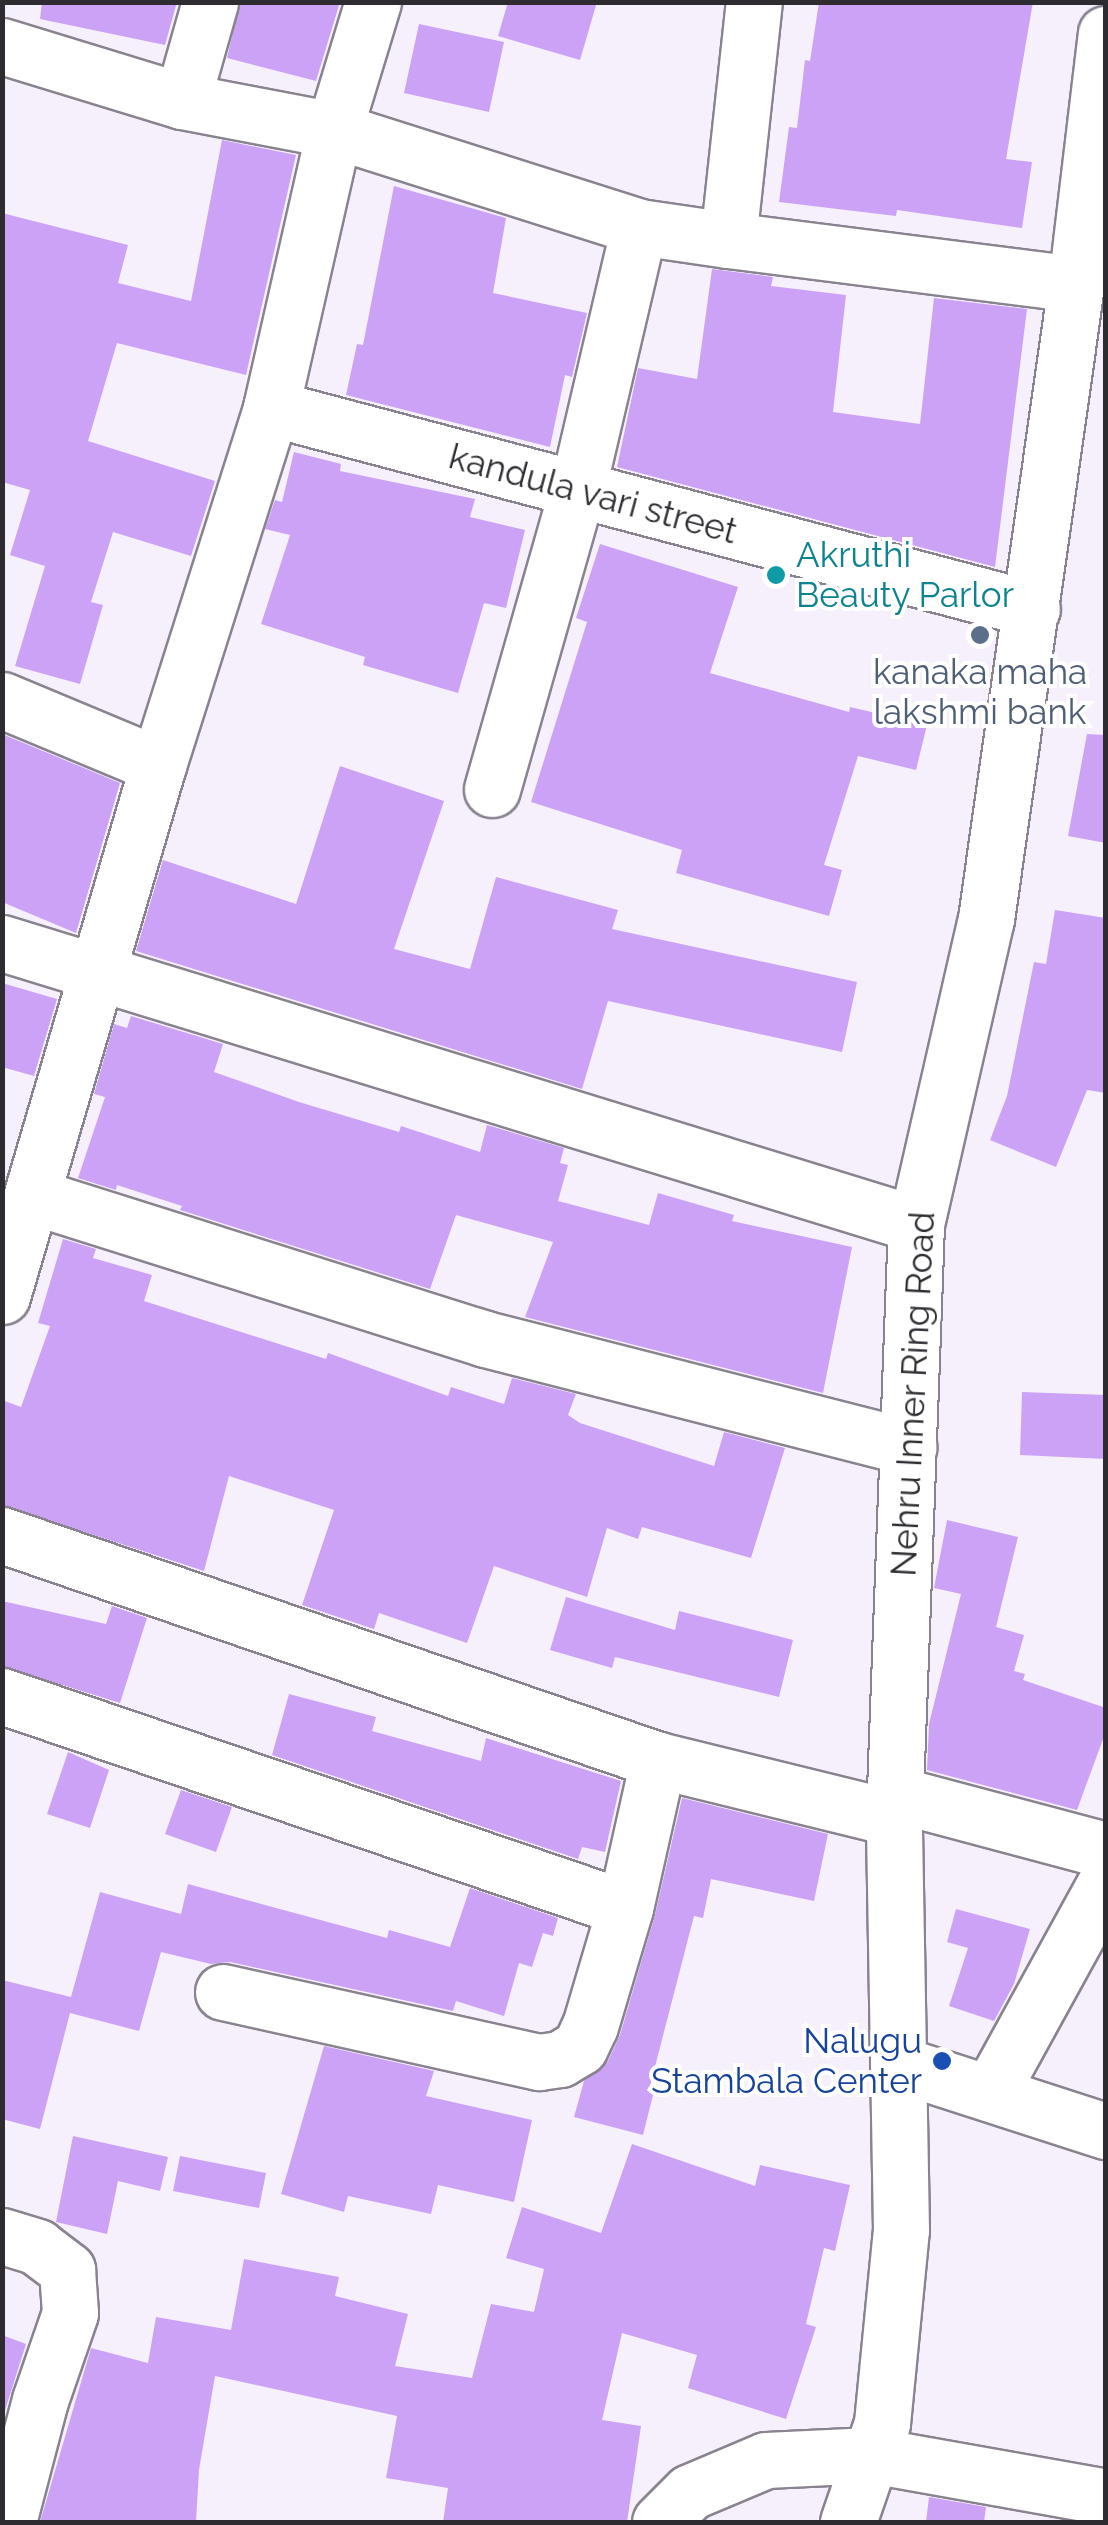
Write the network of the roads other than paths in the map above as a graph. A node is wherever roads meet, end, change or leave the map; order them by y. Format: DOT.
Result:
graph roads {
  1 [pos="210,2"];
  2 [pos="373,2"];
  3 [pos="754,2"];
  4 [pos="1106,34"];
  5 [pos="2,46"];
  6 [pos="182,101"];
  7 [pos="334,130"];
  8 [pos="639,227"];
  9 [pos="728,240"];
  10 [pos="1076,284"];
  11 [pos="271,408"];
  12 [pos="577,491"];
  13 [pos="1032,609"];
  14 [pos="2,700"];
  15 [pos="158,765"];
  16 [pos="492,789"];
  17 [pos="2,943"];
  18 [pos="101,971"];
  19 [pos="32,1196"];
  20 [pos="916,1224"];
  21 [pos="2,1296"];
  22 [pos="908,1447"];
  23 [pos="2,1535"];
  24 [pos="2,1696"];
  25 [pos="658,1760"];
  26 [pos="894,1806"];
  27 [pos="1106,1850"];
  28 [pos="1106,1882"];
  29 [pos="625,1908"];
  30 [pos="223,1992"];
  31 [pos="898,2064"];
  32 [pos="990,2094"];
  33 [pos="1106,2131"];
  34 [pos="2,2236"];
  35 [pos="871,2454"];
  36 [pos="1106,2497"];
  37 [pos="8,2522"];
  38 [pos="660,2522"];
  39 [pos="848,2522"];
  1 -- 6 [label="street"];
  2 -- 7 [label="street"];
  3 -- 9 [label="street"];
  4 -- 10 [label="street, Nehru Inner Ring Road"];
  5 -- 6 [label="street"];
  6 -- 7 [label="street"];
  7 -- 8 [label="street"];
  7 -- 11 [label="street"];
  8 -- 9 [label="street"];
  8 -- 12 [label="street"];
  9 -- 10 [label="street"];
  10 -- 13 [label="street, Nehru Inner Ring Road"];
  11 -- 12 [label="street, kandula vari street"];
  11 -- 15 [label="street"];
  12 -- 13 [label="street, kandula vari street"];
  12 -- 16 [label="street"];
  13 -- 20 [label="street, Nehru Inner Ring Road"];
  14 -- 15 [label="street"];
  15 -- 18 [label="street"];
  17 -- 18 [label="street"];
  18 -- 19 [label="street"];
  18 -- 20 [label="street"];
  19 -- 21 [label="street"];
  19 -- 22 [label="street"];
  20 -- 22 [label="street, Nehru Inner Ring Road"];
  22 -- 26 [label="street, Nehru Inner Ring Road"];
  23 -- 25 [label="street"];
  24 -- 29 [label="street"];
  25 -- 26 [label="street"];
  25 -- 29 [label="street"];
  26 -- 27 [label="street"];
  26 -- 31 [label="street, Nehru Inner Ring Road"];
  28 -- 32 [label="street"];
  29 -- 30 [label="street"];
  31 -- 32 [label="street"];
  31 -- 35 [label="street, Nehru Inner Ring Road"];
  32 -- 33 [label="street"];
  34 -- 37 [label="street"];
  35 -- 36 [label="street"];
  35 -- 38 [label="street"];
  35 -- 39 [label="street, Nehru Inner Ring Road"];
}
